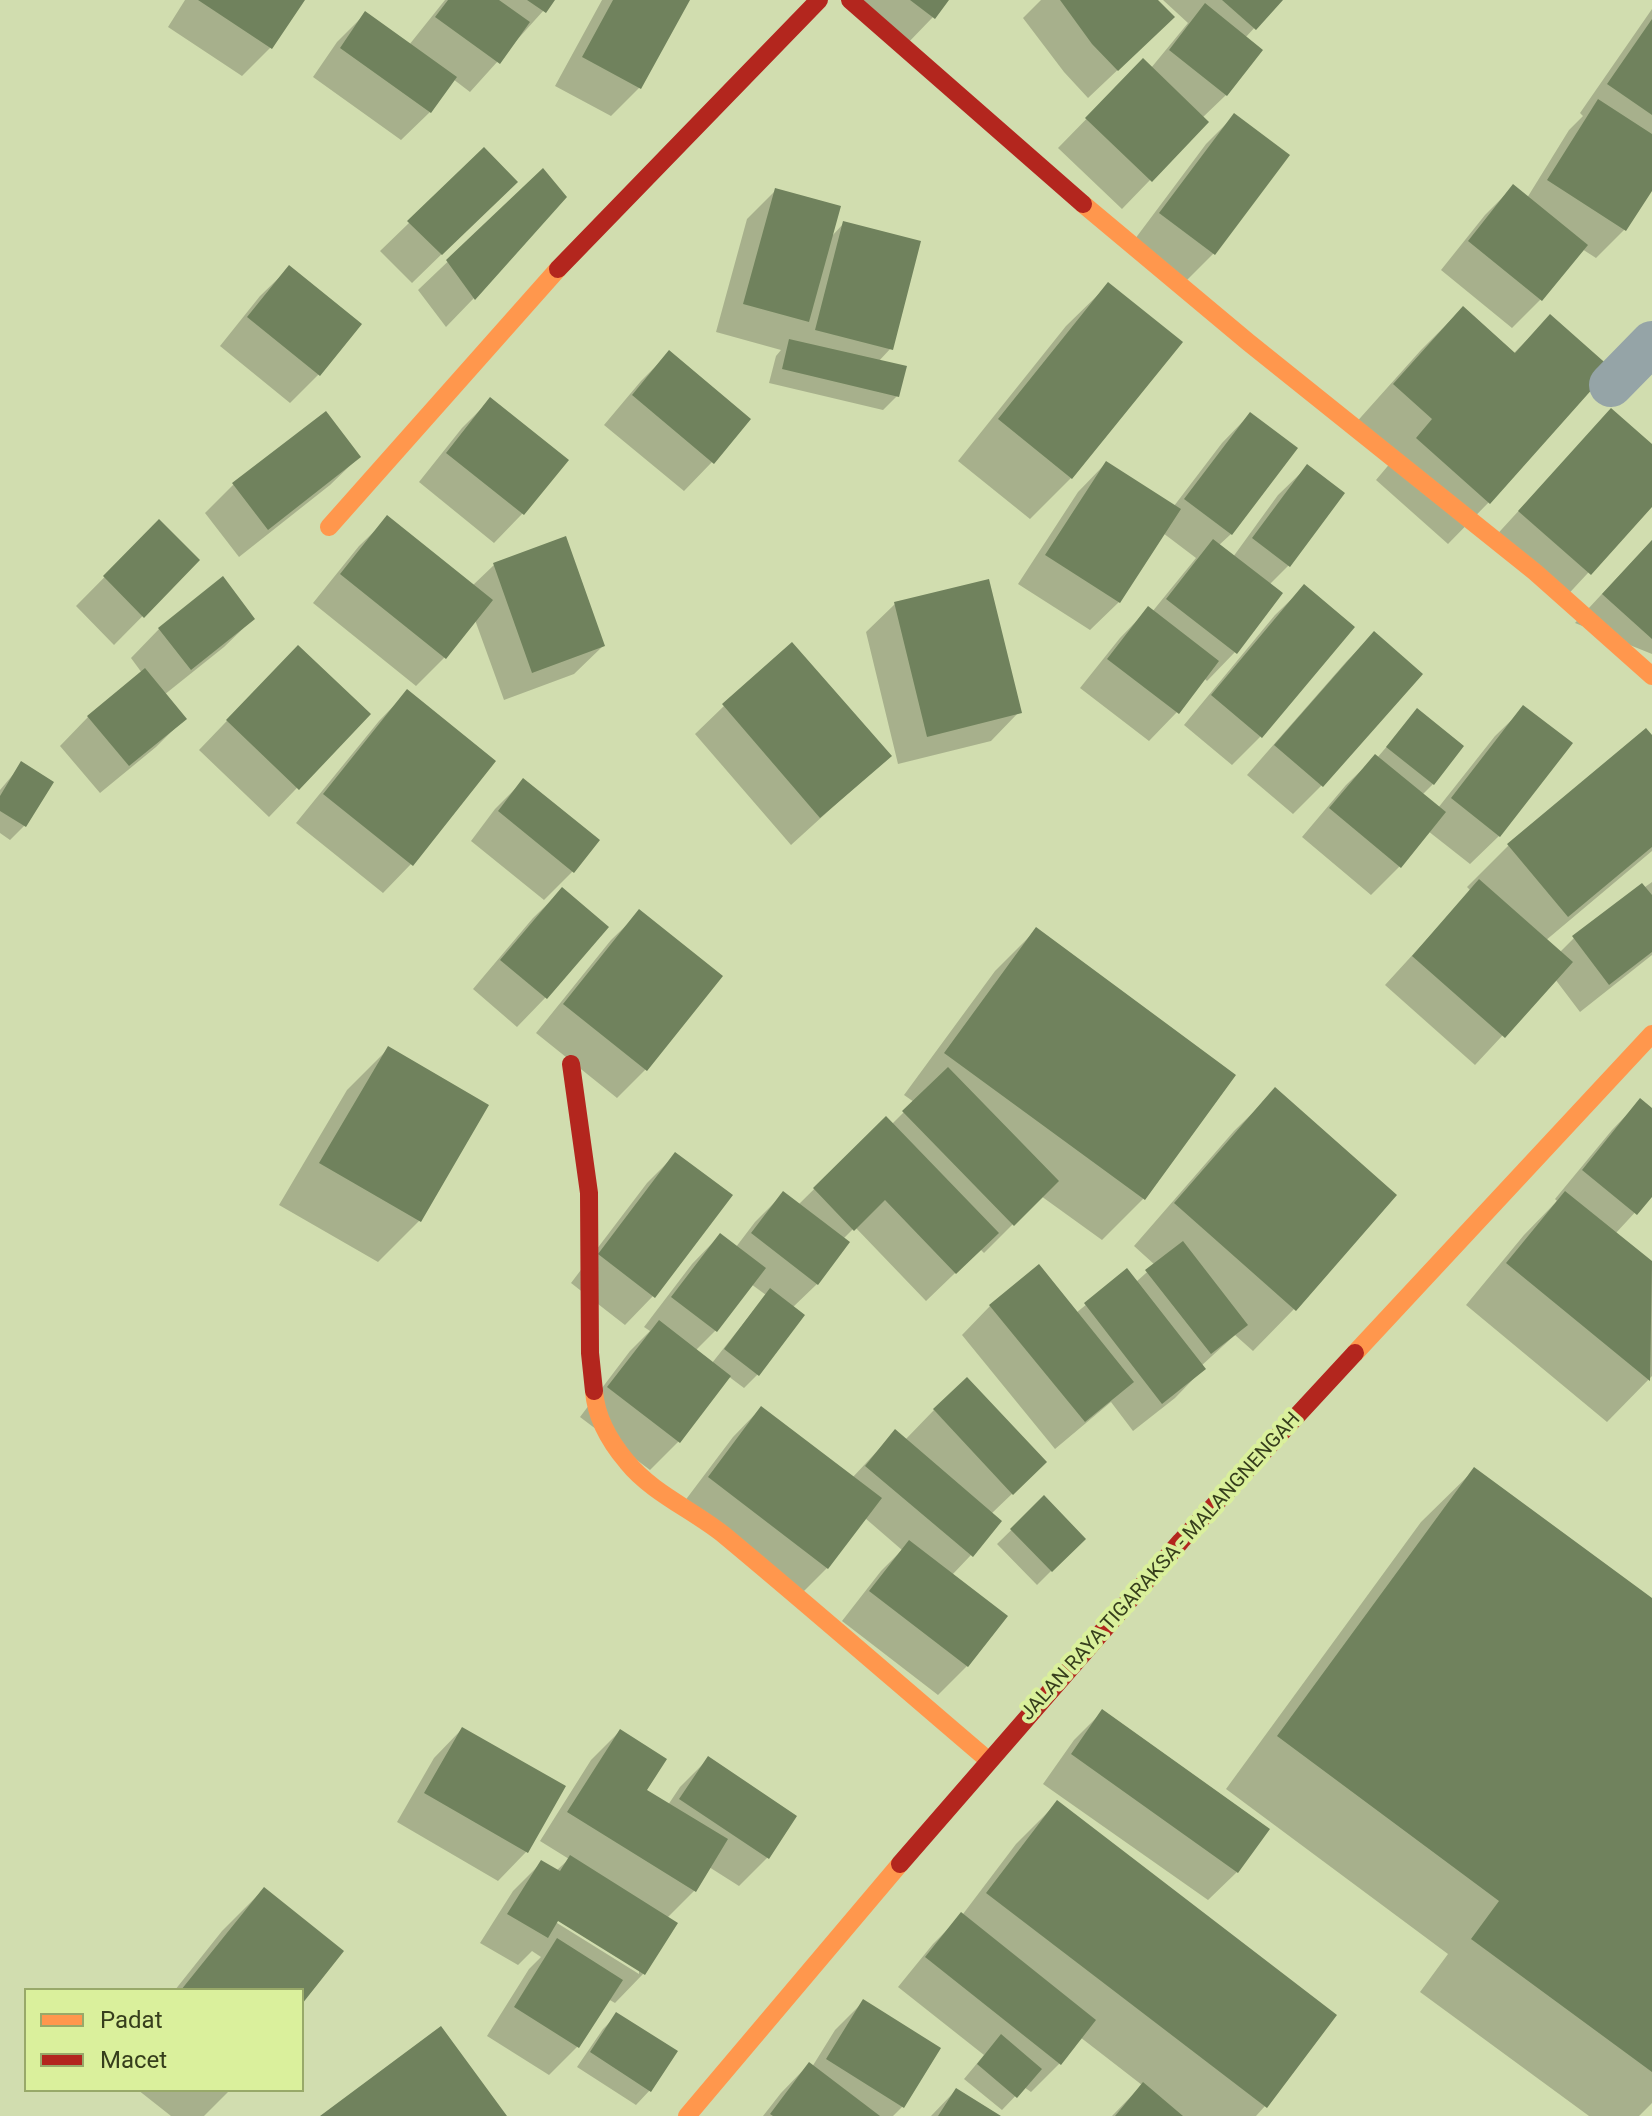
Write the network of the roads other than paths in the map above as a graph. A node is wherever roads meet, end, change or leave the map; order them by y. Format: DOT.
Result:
graph roads {
  1 [pos="819,0"];
  2 [pos="850,0"];
  3 [pos="1652,343"];
  4 [pos="1611,385"];
  5 [pos="329,527"];
  6 [pos="1652,676"];
  7 [pos="1652,1034"];
  8 [pos="571,1064"];
  9 [pos="988,1760"];
  10 [pos="687,2116"];
  1 -- 5 [label="street"];
  2 -- 6 [label="street"];
  3 -- 4 [label="street"];
  7 -- 9 [label="street, JALAN RAYA TIGARAKSA - MALANGNENGAH"];
  8 -- 9 [label="street"];
  9 -- 10 [label="street, JALAN RAYA TIGARAKSA - MALANGNENGAH"];
}
